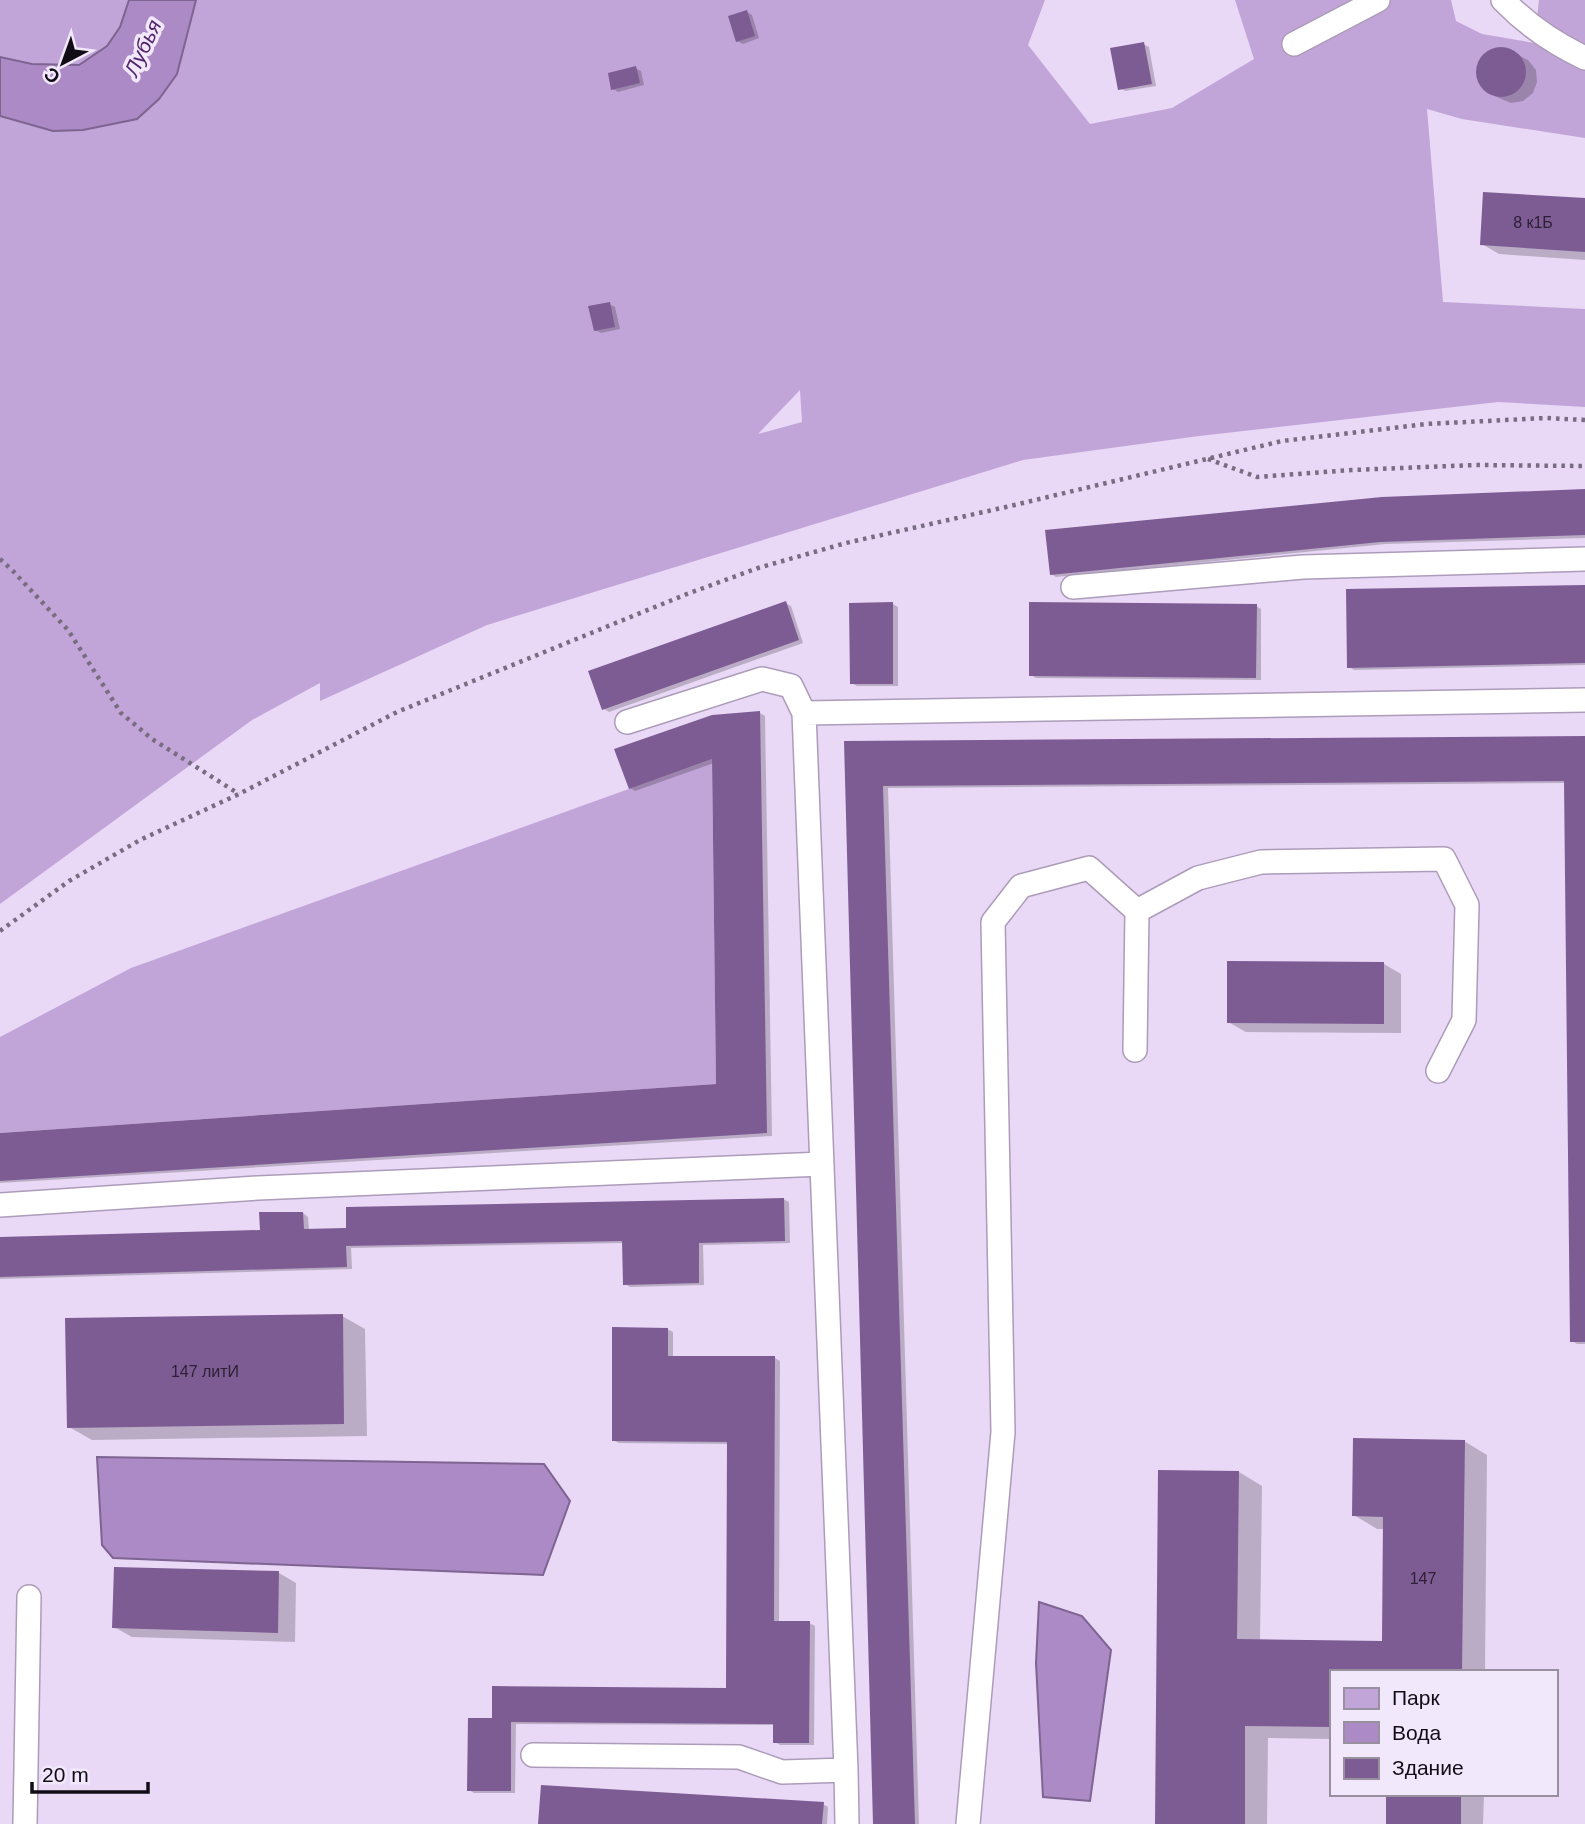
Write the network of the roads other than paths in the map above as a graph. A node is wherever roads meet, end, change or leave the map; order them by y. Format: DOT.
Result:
graph roads {
  1 [pos="1378,0"];
  2 [pos="1503,0"];
  3 [pos="1294,44"];
  4 [pos="1585,58"];
  5 [pos="1585,559"];
  6 [pos="1073,587"];
  7 [pos="1585,700"];
  8 [pos="804,713"];
  9 [pos="626,722"];
  10 [pos="1137,911"];
  11 [pos="1135,1050"];
  12 [pos="1438,1071"];
  13 [pos="822,1164"];
  14 [pos="0,1205"];
  15 [pos="29,1597"];
  16 [pos="533,1755"];
  17 [pos="846,1770"];
  18 [pos="25,1824"];
  19 [pos="847,1824"];
  20 [pos="968,1824"];
  1 -- 3 [label="lane"];
  2 -- 4 [label="lane"];
  5 -- 6 [label="lane"];
  7 -- 8 [label="lane"];
  8 -- 9 [label="lane"];
  8 -- 13 [label="lane"];
  10 -- 11 [label="lane"];
  10 -- 12 [label="lane"];
  10 -- 20 [label="lane"];
  13 -- 14 [label="lane"];
  13 -- 17 [label="lane"];
  15 -- 18 [label="lane"];
  16 -- 17 [label="lane"];
  17 -- 19 [label="lane"];
}
